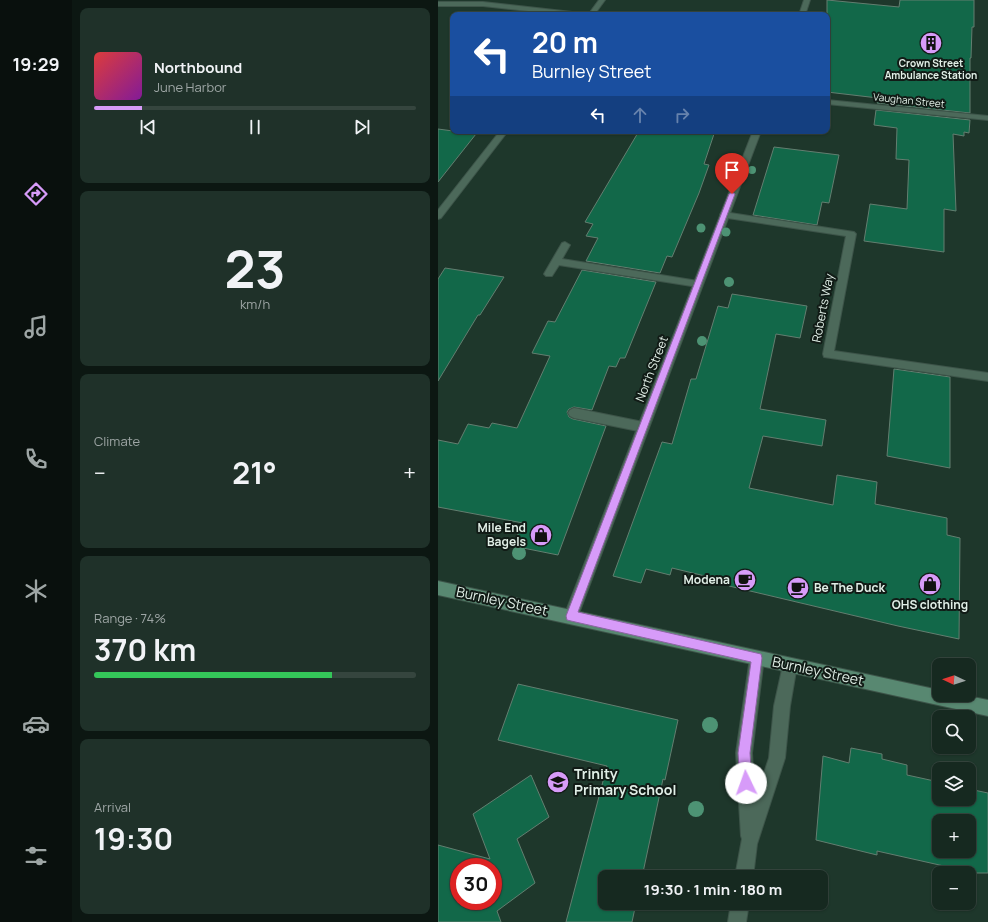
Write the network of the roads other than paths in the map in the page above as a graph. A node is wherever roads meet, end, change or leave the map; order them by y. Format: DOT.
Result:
graph roads {
  1 [pos="602,0"];
  2 [pos="808,0"];
  3 [pos="438,4"];
  4 [pos="554,12"];
  5 [pos="593,12"];
  6 [pos="803,12"];
  7 [pos="830,102"];
  8 [pos="988,118"];
  9 [pos="502,134"];
  10 [pos="756,134"];
  11 [pos="724,215"];
  12 [pos="438,216"];
  13 [pos="564,245"];
  14 [pos="556,261"];
  15 [pos="549,274"];
  16 [pos="698,284"];
  17 [pos="988,377"];
  18 [pos="574,413"];
  19 [pos="643,427"];
  20 [pos="438,588"];
  21 [pos="571,616"];
  22 [pos="757,658"];
  23 [pos="790,665"];
  24 [pos="988,708"];
  25 [pos="749,844"];
  26 [pos="745,870"];
  27 [pos="739,910"];
  28 [pos="736,922"];
  1 -- 5 [label="street"];
  2 -- 6 [label="street"];
  3 -- 4 [label="street"];
  7 -- 8 [label="street, Vaughan Street"];
  9 -- 12 [label="street"];
  10 -- 11 [label="street, North Street"];
  11 -- 16 [label="street, North Street"];
  11 -- 17 [label="street, Roberts Way"];
  13 -- 14 [label="street"];
  14 -- 15 [label="street"];
  14 -- 16 [label="street"];
  16 -- 19 [label="street, North Street"];
  18 -- 19 [label="street"];
  19 -- 21 [label="street, North Street"];
  20 -- 21 [label="main road, Burnley Street"];
  21 -- 22 [label="main road, Burnley Street"];
  22 -- 23 [label="main road, Burnley Street"];
  22 -- 25 [label="street"];
  23 -- 24 [label="main road, Burnley Street"];
  23 -- 25 [label="street"];
  25 -- 26 [label="street"];
  27 -- 28 [label="street"];
}
